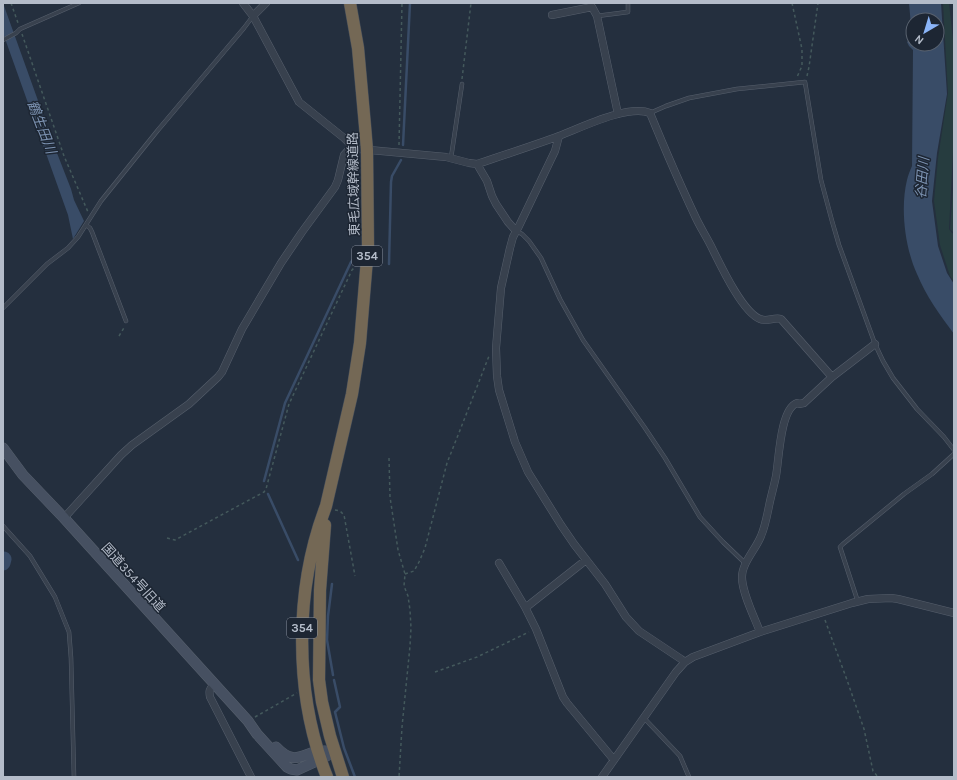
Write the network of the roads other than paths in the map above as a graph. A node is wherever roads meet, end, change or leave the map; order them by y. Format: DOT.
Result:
graph roads {
  1 [pos="79,3"];
  2 [pos="243,3"];
  3 [pos="266,3"];
  4 [pos="350,3"];
  5 [pos="628,3"];
  6 [pos="552,15"];
  7 [pos="253,16"];
  8 [pos="597,16"];
  9 [pos="3,40"];
  10 [pos="462,84"];
  11 [pos="650,113"];
  12 [pos="618,114"];
  13 [pos="559,136"];
  14 [pos="352,146"];
  15 [pos="367,150"];
  16 [pos="451,158"];
  17 [pos="477,164"];
  18 [pos="86,225"];
  19 [pos="516,231"];
  20 [pos="3,308"];
  21 [pos="126,321"];
  22 [pos="875,344"];
  23 [pos="832,377"];
  24 [pos="3,448"];
  25 [pos="954,450"];
  26 [pos="954,454"];
  27 [pos="326,506"];
  28 [pos="64,518"];
  29 [pos="3,526"];
  30 [pos="586,560"];
  31 [pos="499,563"];
  32 [pos="746,564"];
  33 [pos="858,602"];
  34 [pos="525,607"];
  35 [pos="954,613"];
  36 [pos="760,632"];
  37 [pos="685,662"];
  38 [pos="214,685"];
  39 [pos="644,718"];
  40 [pos="248,721"];
  41 [pos="334,752"];
  42 [pos="320,755"];
  43 [pos="614,760"];
  44 [pos="288,767"];
  45 [pos="74,777"];
  46 [pos="251,777"];
  47 [pos="297,777"];
  48 [pos="328,777"];
  49 [pos="343,777"];
  50 [pos="602,777"];
  51 [pos="689,777"];
  1 -- 9 [label="lane"];
  2 -- 7 [label="street"];
  3 -- 7 [label="street"];
  4 -- 15 [label="highway, 東毛広域幹線道路 / 354"];
  5 -- 8 [label="lane"];
  6 -- 8 [label="street"];
  7 -- 14 [label="street"];
  7 -- 18 [label="lane"];
  8 -- 12 [label="street"];
  10 -- 16 [label="lane"];
  11 -- 12 [label="street"];
  11 -- 22 [label="lane"];
  11 -- 23 [label="street"];
  12 -- 13 [label="street"];
  13 -- 17 [label="street"];
  13 -- 19 [label="street"];
  14 -- 15 [label="street"];
  14 -- 28 [label="street"];
  15 -- 16 [label="street"];
  15 -- 27 [label="highway, 東毛広域幹線道路 / 354"];
  16 -- 17 [label="street"];
  17 -- 19 [label="street"];
  18 -- 20 [label="lane"];
  18 -- 21 [label="lane"];
  19 -- 30 [label="street"];
  19 -- 32 [label="lane"];
  22 -- 23 [label="street"];
  22 -- 25 [label="lane"];
  23 -- 32 [label="street"];
  24 -- 28 [label="street, 国道354号旧道"];
  26 -- 33 [label="lane"];
  27 -- 41 [label="highway, 東毛広域幹線道路 / 354"];
  27 -- 42 [label="highway, 東毛広域幹線道路 / 354"];
  28 -- 38 [label="street, 国道354号旧道"];
  29 -- 45 [label="lane"];
  30 -- 34 [label="street"];
  30 -- 37 [label="street"];
  31 -- 34 [label="street"];
  32 -- 36 [label="street"];
  33 -- 35 [label="street"];
  33 -- 36 [label="street"];
  34 -- 43 [label="street"];
  36 -- 37 [label="street"];
  37 -- 39 [label="street"];
  38 -- 40 [label="street, 国道354号旧道"];
  38 -- 46 [label="street"];
  39 -- 43 [label="street"];
  39 -- 51 [label="lane"];
  40 -- 42 [label="street, 国道354号旧道"];
  40 -- 44 [label="street, 国道354号旧道"];
  41 -- 42 [label="street, 国道354号旧道"];
  41 -- 49 [label="highway, 東毛広域幹線道路 / 354"];
  42 -- 44 [label="street, 国道354号旧道"];
  42 -- 48 [label="highway, 東毛広域幹線道路 / 354"];
  43 -- 50 [label="street"];
  44 -- 47 [label="street"];
}
